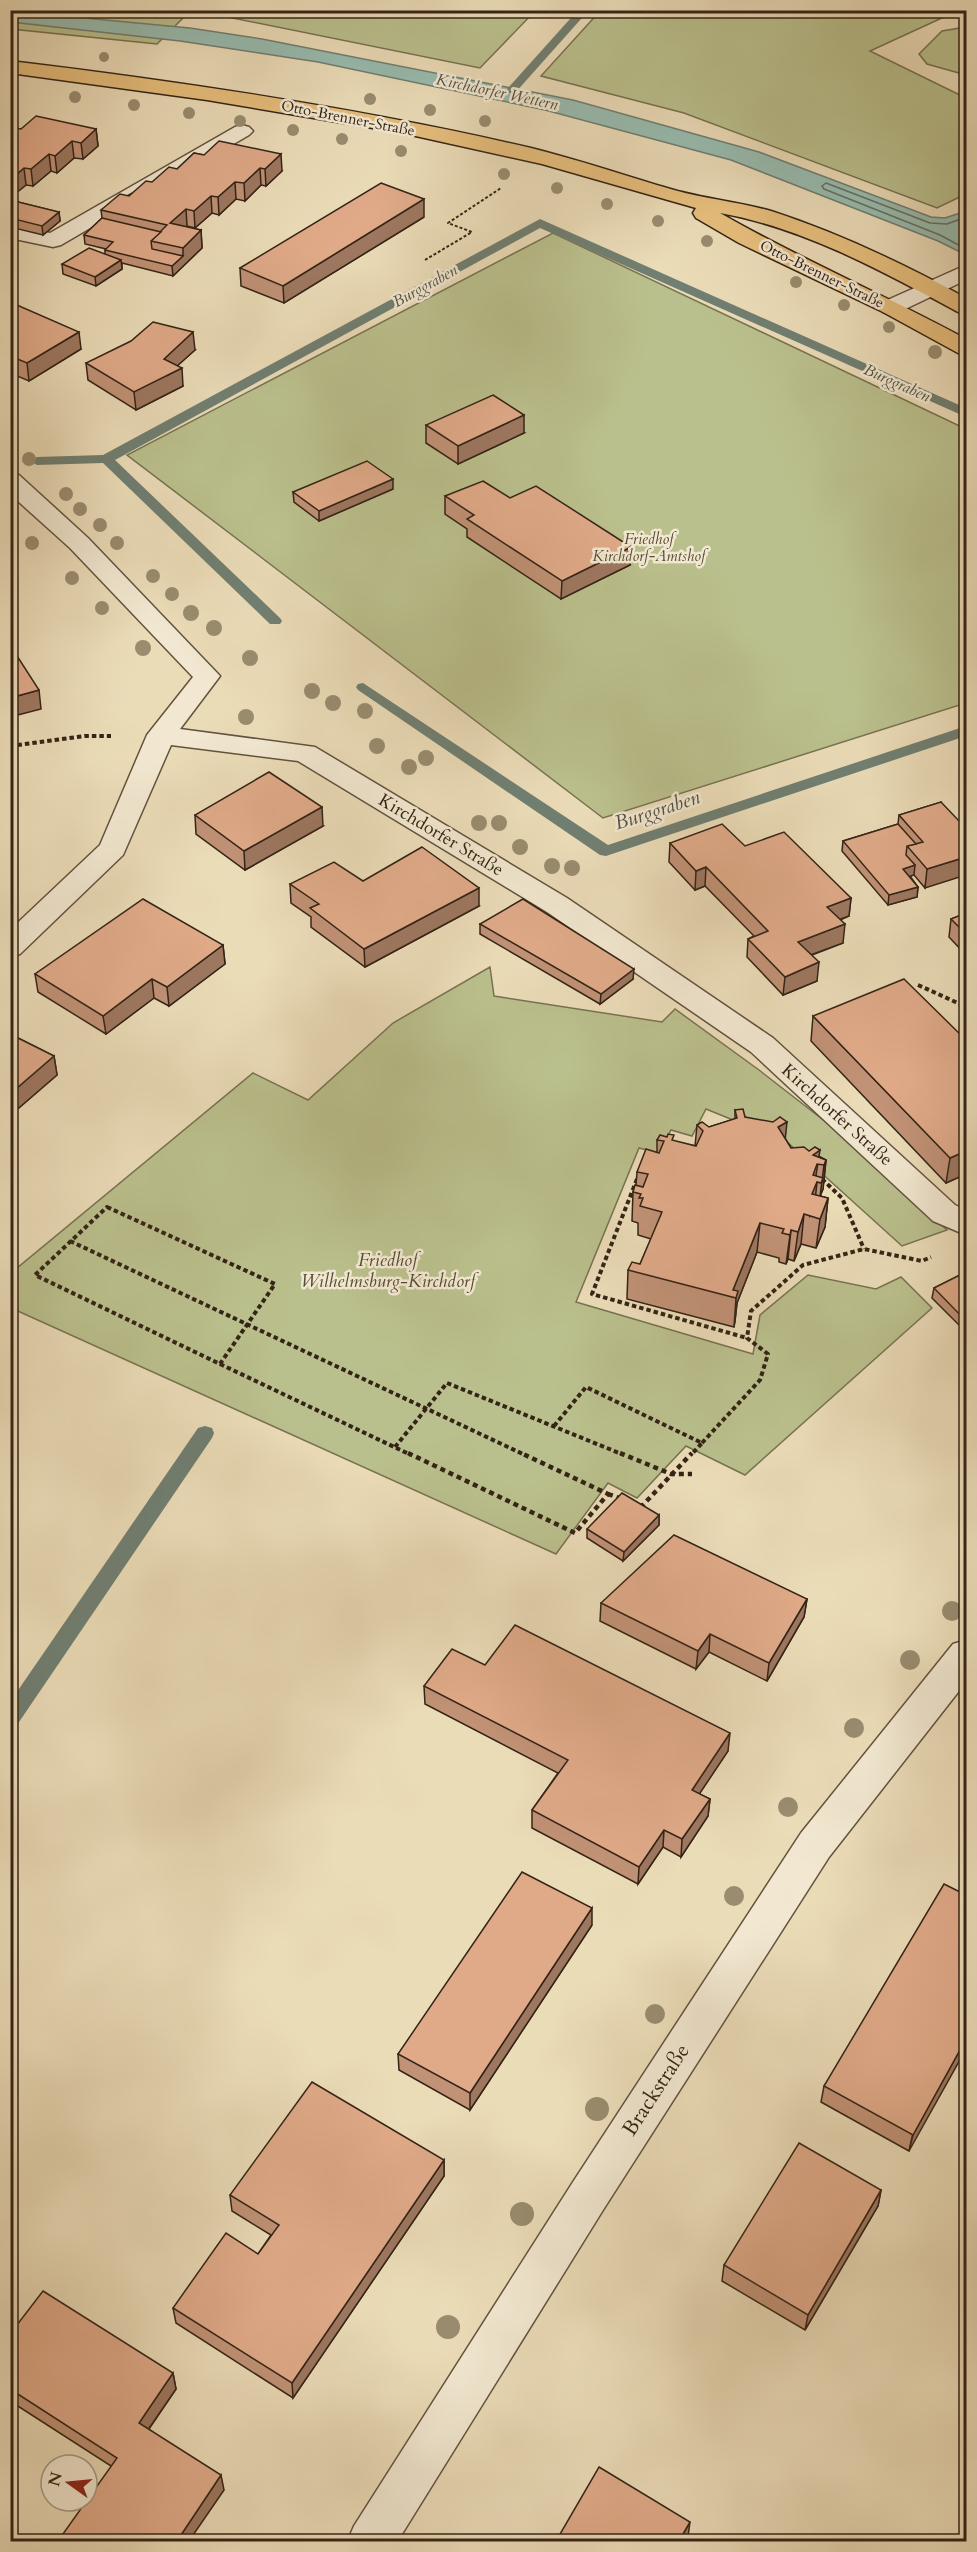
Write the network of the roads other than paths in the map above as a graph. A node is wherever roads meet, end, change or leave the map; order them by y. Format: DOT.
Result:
graph roads {
  1 [pos="10,67"];
  2 [pos="242,131"];
  3 [pos="680,198"];
  4 [pos="10,231"];
  5 [pos="966,272"];
  6 [pos="933,289"];
  7 [pos="966,307"];
  8 [pos="891,308"];
  9 [pos="966,348"];
  10 [pos="10,480"];
  11 [pos="162,735"];
  12 [pos="10,947"];
  13 [pos="966,1223"];
  14 [pos="966,1656"];
  15 [pos="370,2541"];
  1 -- 3 [label="main road, Otto-Brenner-Straße"];
  2 -- 4 [label="street"];
  3 -- 6 [label="main road, Otto-Brenner-Straße"];
  3 -- 8 [label="main road, Otto-Brenner-Straße"];
  5 -- 6 [label="street"];
  6 -- 7 [label="main road, Otto-Brenner-Straße"];
  6 -- 8 [label="street"];
  8 -- 9 [label="main road, Otto-Brenner-Straße"];
  10 -- 11 [label="street"];
  11 -- 12 [label="street"];
  11 -- 13 [label="street, Kirchdorfer Straße"];
  14 -- 15 [label="street, Brackstraße"];
}
